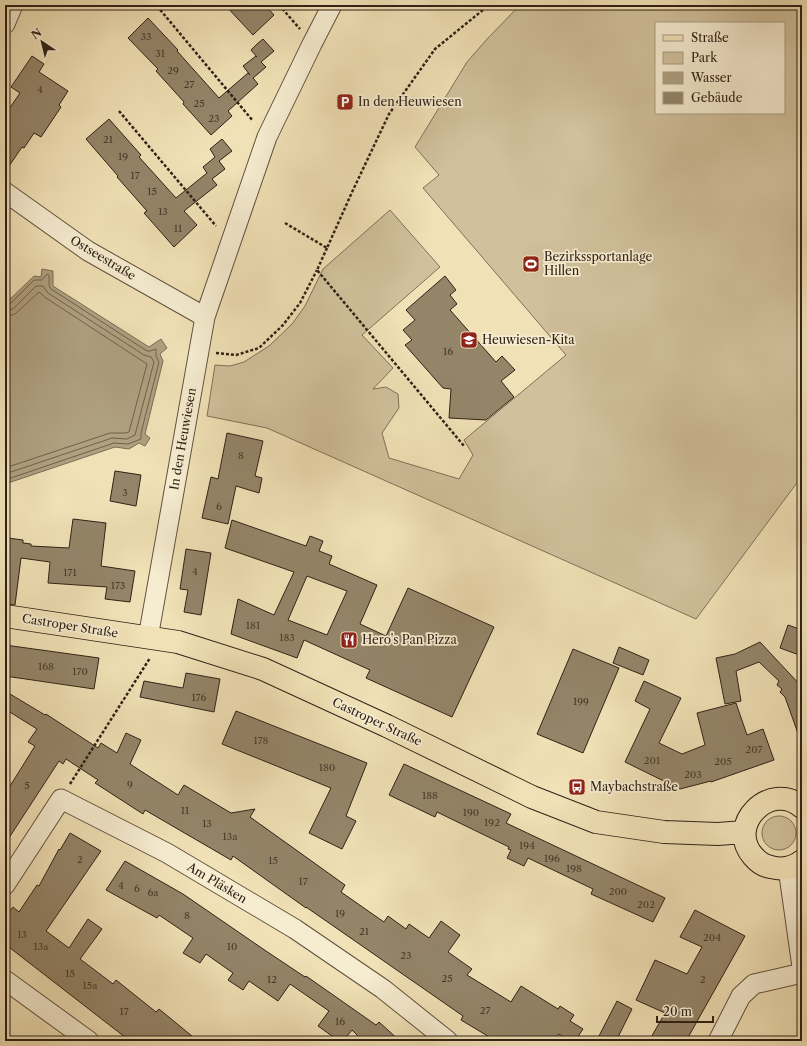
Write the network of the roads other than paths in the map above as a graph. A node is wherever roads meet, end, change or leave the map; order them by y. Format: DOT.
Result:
graph roads {
  1 [pos="13,5"];
  2 [pos="332,5"];
  3 [pos="5,24"];
  4 [pos="5,192"];
  5 [pos="204,317"];
  6 [pos="5,616"];
  7 [pos="155,639"];
  8 [pos="802,807"];
  9 [pos="744,832"];
  10 [pos="795,864"];
  11 [pos="5,885"];
  12 [pos="802,967"];
  13 [pos="802,973"];
  14 [pos="5,980"];
  15 [pos="89,1041"];
  16 [pos="448,1041"];
  17 [pos="718,1041"];
  1 -- 3 [label="street"];
  2 -- 5 [label="street, In den Heuwiesen"];
  4 -- 5 [label="street, Ostseestraße"];
  5 -- 7 [label="street, In den Heuwiesen"];
  6 -- 7 [label="main road, Castroper Straße"];
  7 -- 9 [label="main road, Castroper Straße"];
  8 -- 9 [label="main road"];
  9 -- 10 [label="main road"];
  10 -- 12 [label="street"];
  11 -- 16 [label="street, Am Pläsken"];
  13 -- 17 [label="street"];
  14 -- 15 [label="street"];
}
